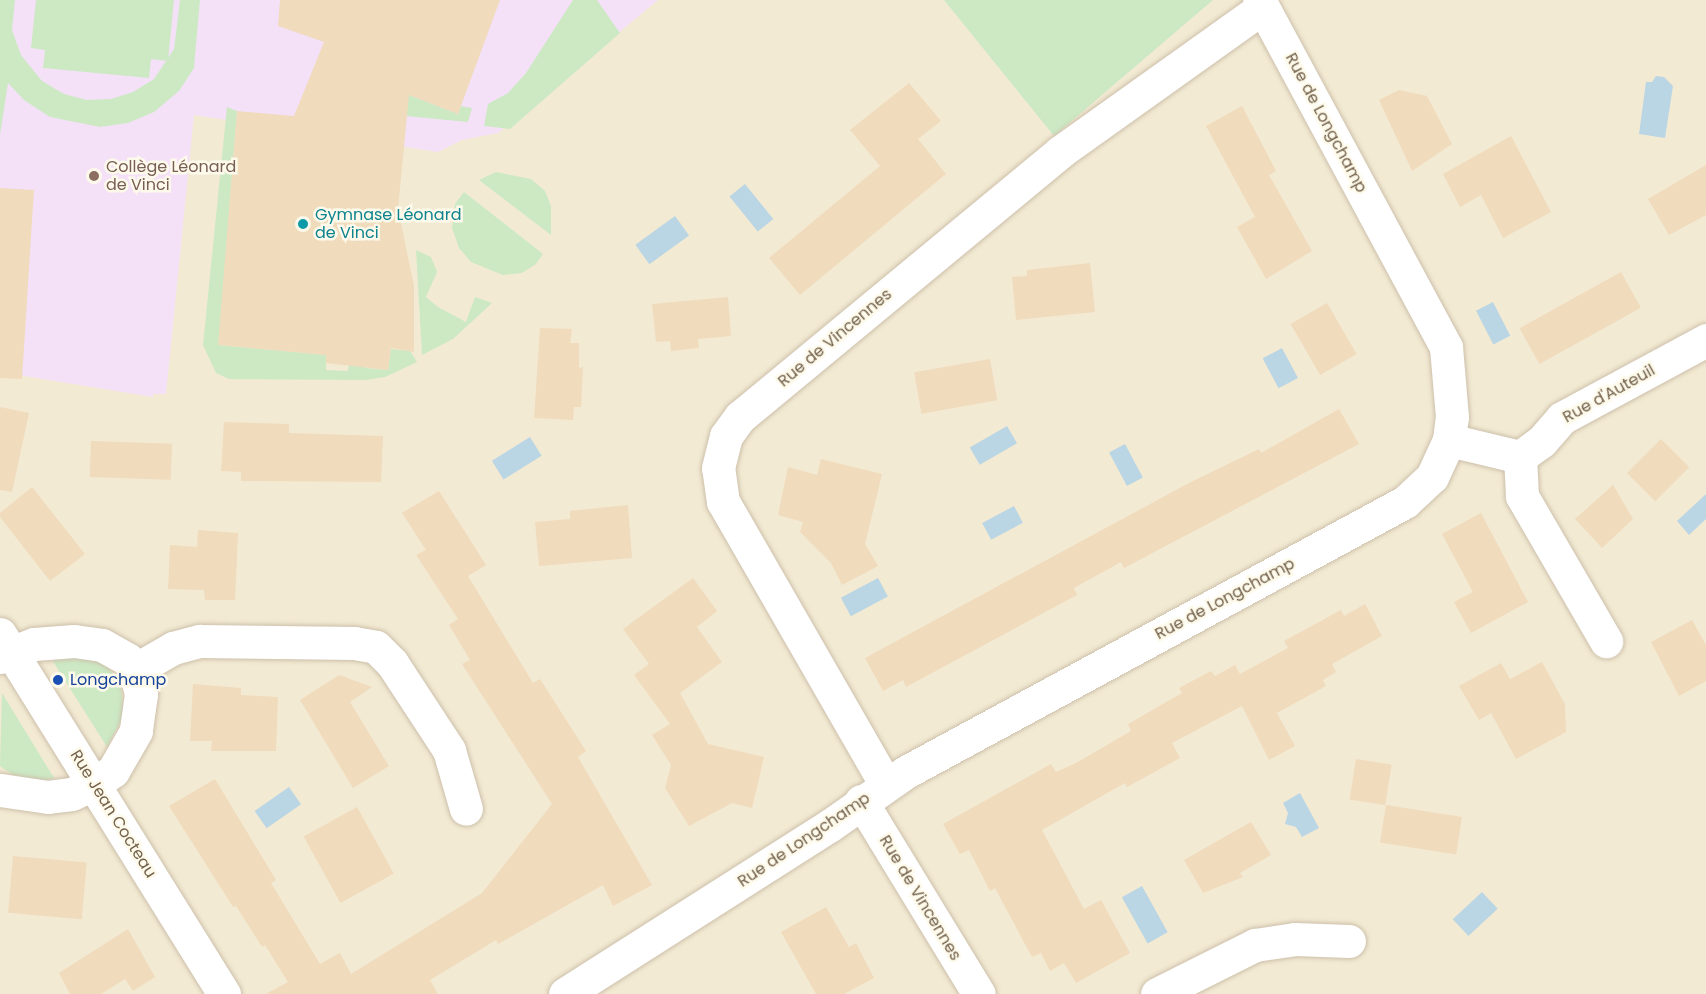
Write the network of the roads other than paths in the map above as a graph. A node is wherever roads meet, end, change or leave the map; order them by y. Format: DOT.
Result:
graph roads {
  1 [pos="1261,4"];
  2 [pos="1706,340"];
  3 [pos="1449,440"];
  4 [pos="1520,457"];
  5 [pos="1606,641"];
  6 [pos="3,647"];
  7 [pos="135,670"];
  8 [pos="94,784"];
  9 [pos="0,790"];
  10 [pos="874,793"];
  11 [pos="466,809"];
  12 [pos="1349,941"];
  13 [pos="570,993"];
  14 [pos="224,994"];
  15 [pos="979,994"];
  16 [pos="1157,994"];
  1 -- 3 [label="street, Rue de Longchamp"];
  1 -- 10 [label="street, Rue de Vincennes"];
  2 -- 4 [label="street, Rue d'Auteuil"];
  3 -- 4 [label="street"];
  3 -- 10 [label="street, Rue de Longchamp"];
  4 -- 5 [label="street"];
  6 -- 7 [label="street"];
  6 -- 8 [label="street, Rue Jean Cocteau"];
  7 -- 8 [label="street"];
  7 -- 11 [label="street"];
  8 -- 9 [label="street"];
  8 -- 14 [label="street, Rue Jean Cocteau"];
  10 -- 13 [label="street, Rue de Longchamp"];
  10 -- 15 [label="street, Rue de Vincennes"];
  12 -- 16 [label="street"];
}
